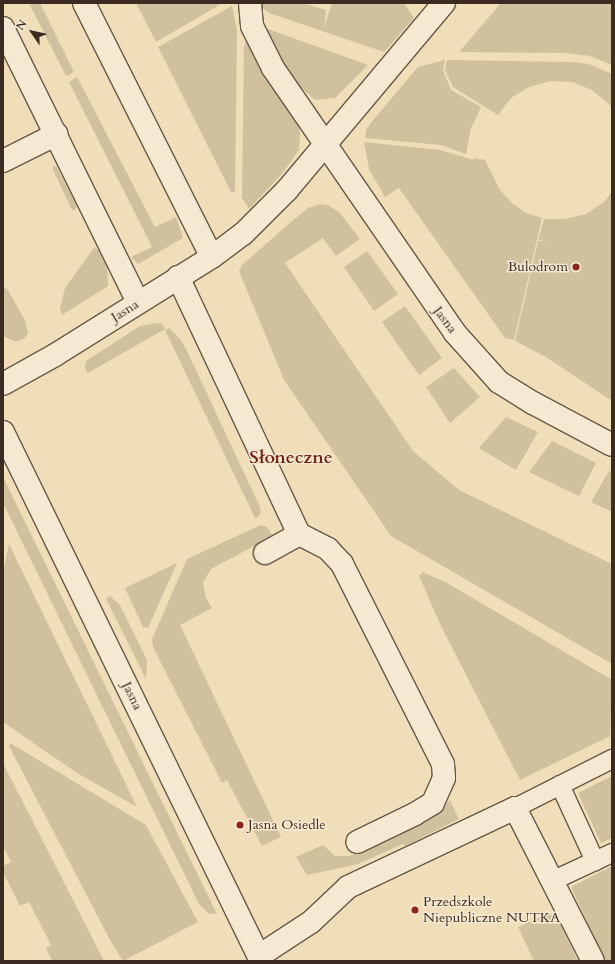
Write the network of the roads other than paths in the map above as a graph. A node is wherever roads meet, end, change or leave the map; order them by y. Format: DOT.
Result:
graph roads {
  1 [pos="84,3"];
  2 [pos="250,3"];
  3 [pos="444,3"];
  4 [pos="3,28"];
  5 [pos="57,134"];
  6 [pos="325,146"];
  7 [pos="3,161"];
  8 [pos="212,256"];
  9 [pos="178,277"];
  10 [pos="138,302"];
  11 [pos="3,384"];
  12 [pos="3,432"];
  13 [pos="612,445"];
  14 [pos="298,534"];
  15 [pos="265,553"];
  16 [pos="612,759"];
  17 [pos="560,785"];
  18 [pos="515,808"];
  19 [pos="357,842"];
  20 [pos="612,853"];
  21 [pos="596,861"];
  22 [pos="552,881"];
  23 [pos="260,959"];
  24 [pos="593,961"];
  1 -- 8 [label="street"];
  2 -- 6 [label="street"];
  3 -- 6 [label="street, Jasna"];
  4 -- 5 [label="street"];
  5 -- 7 [label="street"];
  5 -- 10 [label="street"];
  6 -- 8 [label="street, Jasna"];
  6 -- 13 [label="street, Jasna"];
  8 -- 9 [label="street, Jasna"];
  9 -- 10 [label="street, Jasna"];
  9 -- 14 [label="street"];
  10 -- 11 [label="street, Jasna"];
  12 -- 23 [label="street, Jasna"];
  14 -- 15 [label="street"];
  14 -- 19 [label="street"];
  16 -- 17 [label="street"];
  17 -- 18 [label="street"];
  17 -- 21 [label="street"];
  18 -- 22 [label="street"];
  18 -- 23 [label="street"];
  20 -- 21 [label="street"];
  21 -- 22 [label="street"];
  22 -- 24 [label="street"];
}
